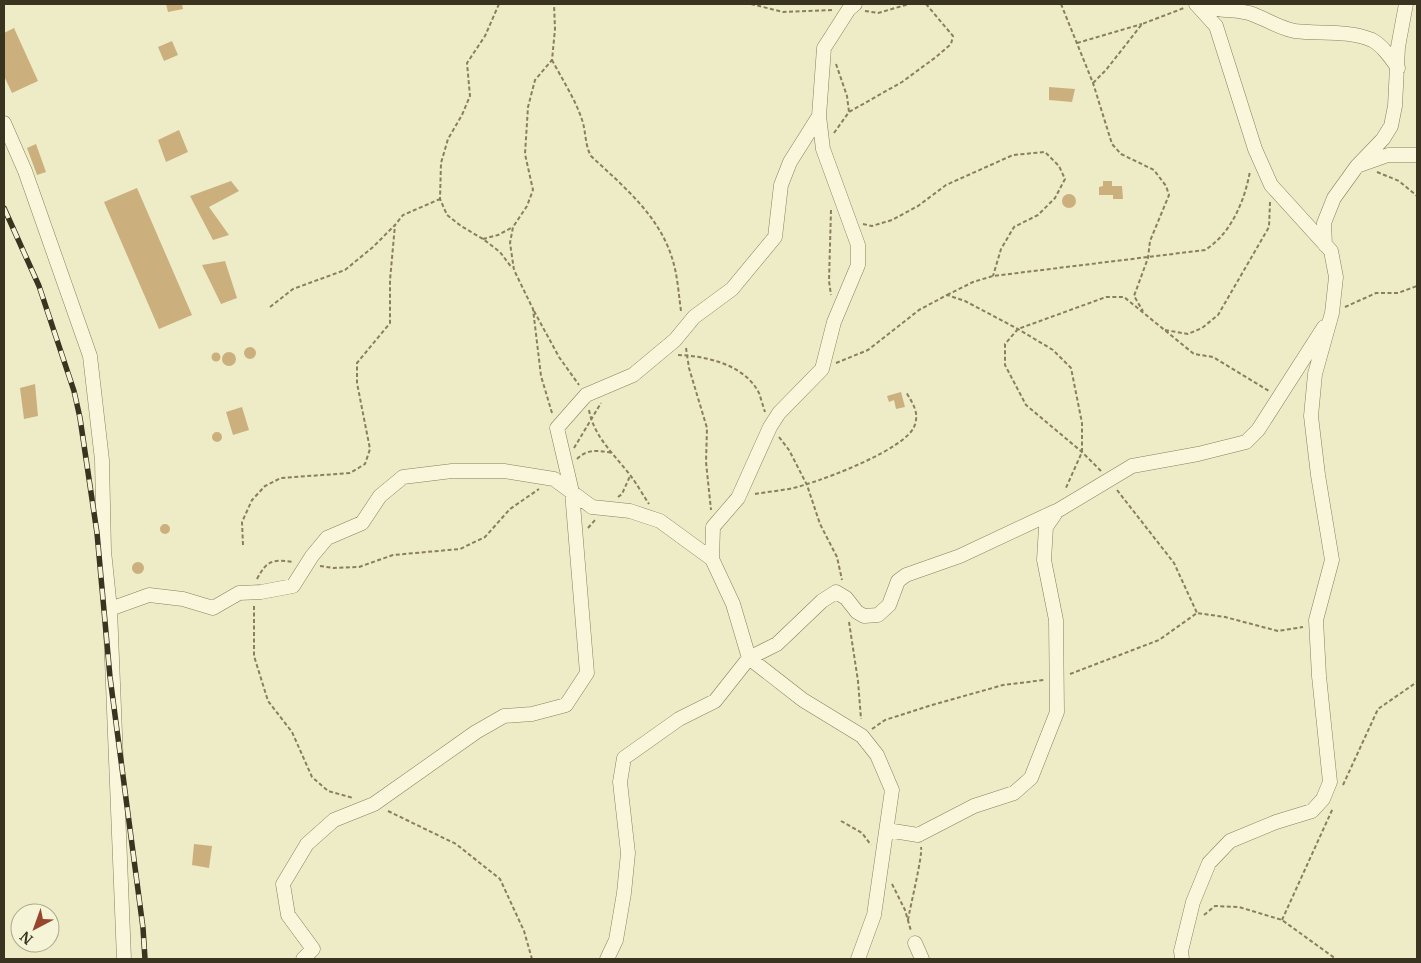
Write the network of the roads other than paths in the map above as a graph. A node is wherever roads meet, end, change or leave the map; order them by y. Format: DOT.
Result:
graph roads {
  1 [pos="1196,4"];
  2 [pos="1406,4"];
  3 [pos="852,6"];
  4 [pos="1398,68"];
  5 [pos="819,116"];
  6 [pos="4,123"];
  7 [pos="1417,155"];
  8 [pos="1357,166"];
  9 [pos="1325,245"];
  10 [pos="1332,314"];
  11 [pos="572,492"];
  12 [pos="1057,511"];
  13 [pos="712,559"];
  14 [pos="110,609"];
  15 [pos="749,658"];
  16 [pos="887,830"];
  17 [pos="915,943"];
  18 [pos="124,959"];
  19 [pos="303,959"];
  20 [pos="607,959"];
  21 [pos="858,959"];
  22 [pos="922,959"];
  23 [pos="1182,959"];
  1 -- 4 [label="street"];
  1 -- 9 [label="street"];
  2 -- 4 [label="street"];
  3 -- 5 [label="street"];
  4 -- 8 [label="street"];
  5 -- 11 [label="street"];
  5 -- 13 [label="street"];
  6 -- 14 [label="street"];
  7 -- 8 [label="street"];
  8 -- 9 [label="street"];
  9 -- 10 [label="street"];
  10 -- 12 [label="street"];
  10 -- 23 [label="street"];
  11 -- 13 [label="street"];
  11 -- 14 [label="street"];
  11 -- 19 [label="street"];
  12 -- 15 [label="street"];
  12 -- 16 [label="street"];
  13 -- 15 [label="street"];
  14 -- 18 [label="street"];
  15 -- 16 [label="street"];
  15 -- 20 [label="street"];
  16 -- 21 [label="street"];
  17 -- 22 [label="street"];
}
